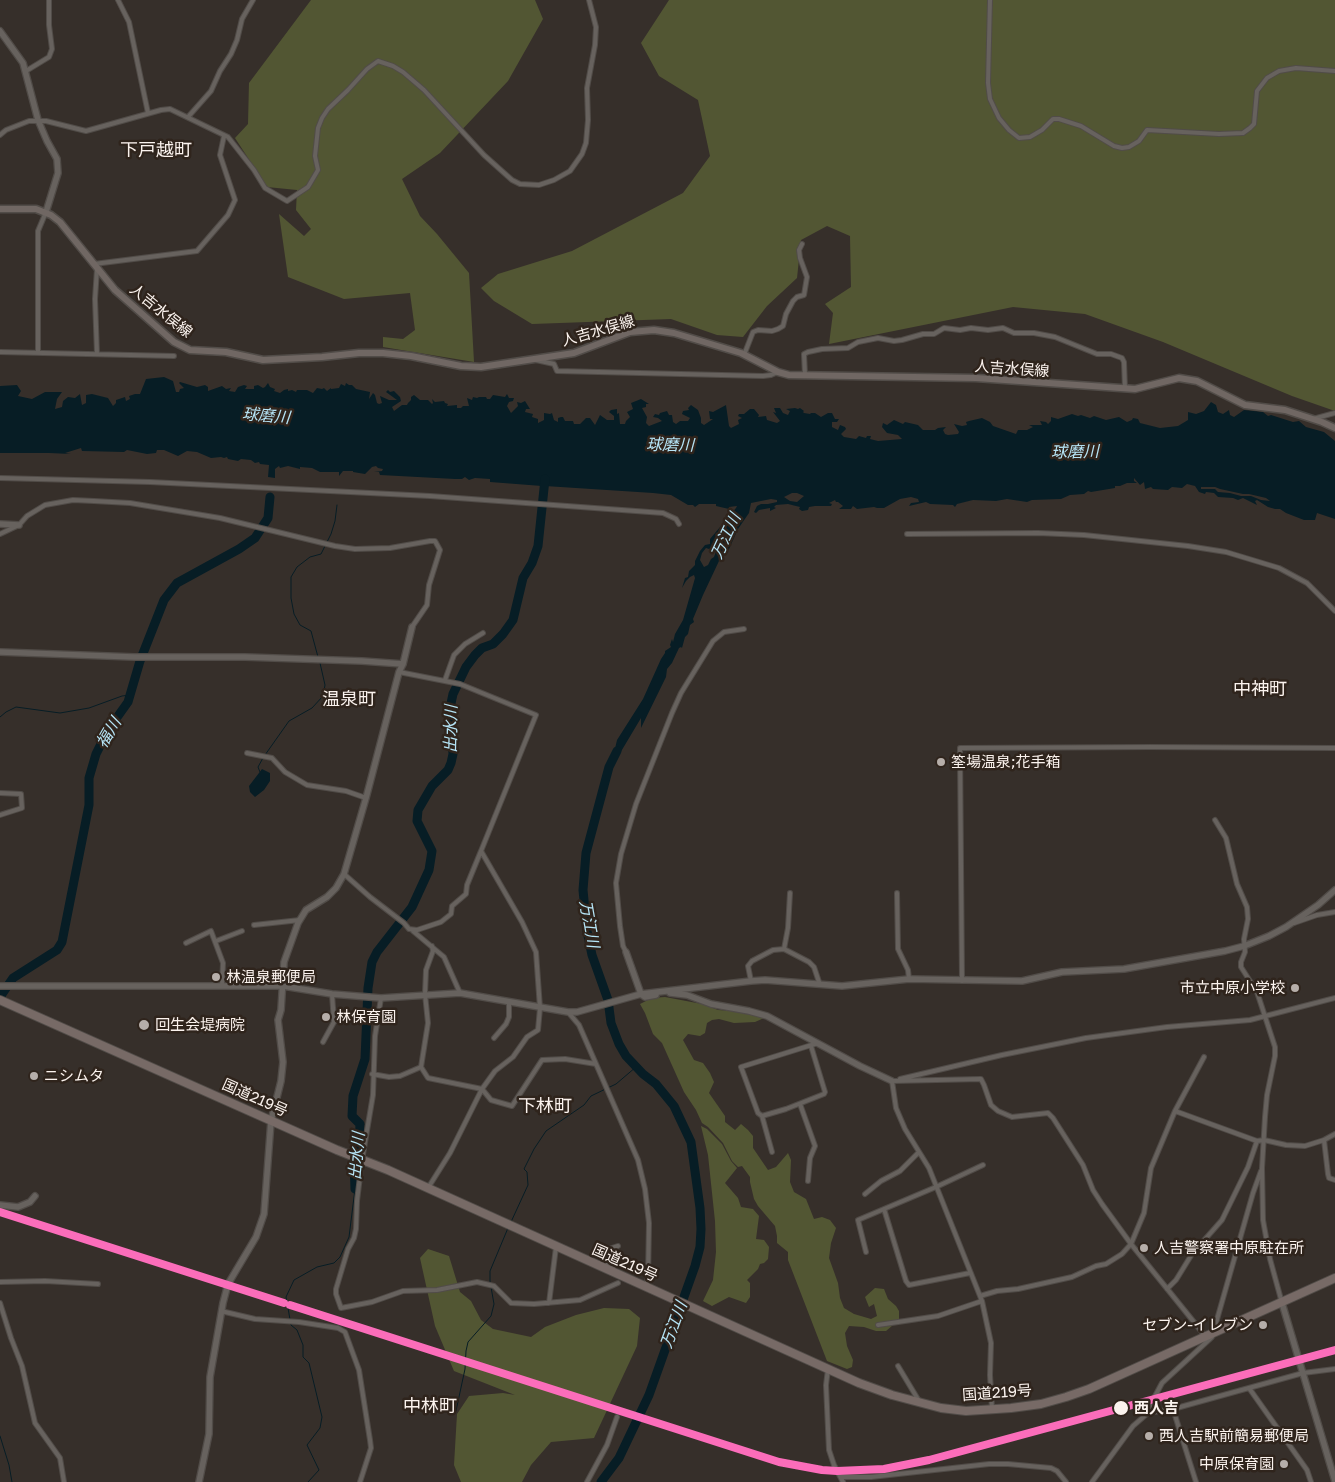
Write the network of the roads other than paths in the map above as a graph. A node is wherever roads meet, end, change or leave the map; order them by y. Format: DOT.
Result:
graph roads {
  1 [pos="49,0"];
  2 [pos="118,0"];
  3 [pos="253,0"];
  4 [pos="589,0"];
  5 [pos="990,0"];
  6 [pos="0,31"];
  7 [pos="26,70"];
  8 [pos="1335,71"];
  9 [pos="148,113"];
  10 [pos="188,117"];
  11 [pos="38,120"];
  12 [pos="0,135"];
  13 [pos="224,136"];
  14 [pos="0,209"];
  15 [pos="46,212"];
  16 [pos="802,244"];
  17 [pos="95,266"];
  18 [pos="0,352"];
  19 [pos="38,352"];
  20 [pos="97,354"];
  21 [pos="744,355"];
  22 [pos="174,356"];
  23 [pos="535,358"];
  24 [pos="778,372"];
  25 [pos="805,375"];
  26 [pos="1125,389"];
  27 [pos="1335,413"];
  28 [pos="1313,418"];
  29 [pos="1335,428"];
  30 [pos="0,478"];
  31 [pos="0,524"];
  32 [pos="679,524"];
  33 [pos="19,525"];
  34 [pos="0,534"];
  35 [pos="907,534"];
  36 [pos="1335,611"];
  37 [pos="412,626"];
  38 [pos="744,628"];
  39 [pos="483,633"];
  40 [pos="0,652"];
  41 [pos="403,664"];
  42 [pos="399,672"];
  43 [pos="445,680"];
  44 [pos="1335,748"];
  45 [pos="246,753"];
  46 [pos="0,793"];
  47 [pos="366,798"];
  48 [pos="0,815"];
  49 [pos="1215,820"];
  50 [pos="481,851"];
  51 [pos="344,874"];
  52 [pos="1335,890"];
  53 [pos="790,893"];
  54 [pos="897,893"];
  55 [pos="1335,912"];
  56 [pos="300,920"];
  57 [pos="1291,924"];
  58 [pos="254,925"];
  59 [pos="409,929"];
  60 [pos="242,931"];
  61 [pos="216,941"];
  62 [pos="186,943"];
  63 [pos="432,946"];
  64 [pos="1244,946"];
  65 [pos="784,949"];
  66 [pos="626,952"];
  67 [pos="909,979"];
  68 [pos="751,981"];
  69 [pos="962,981"];
  70 [pos="820,985"];
  71 [pos="0,986"];
  72 [pos="222,986"];
  73 [pos="282,986"];
  74 [pos="460,993"];
  75 [pos="332,994"];
  76 [pos="425,994"];
  77 [pos="640,994"];
  78 [pos="381,998"];
  79 [pos="1335,998"];
  80 [pos="3,1001"];
  81 [pos="510,1002"];
  82 [pos="540,1008"];
  83 [pos="568,1012"];
  84 [pos="1266,1017"];
  85 [pos="494,1038"];
  86 [pos="323,1042"];
  87 [pos="818,1043"];
  88 [pos="811,1046"];
  89 [pos="1204,1057"];
  90 [pos="596,1064"];
  91 [pos="421,1067"];
  92 [pos="372,1074"];
  93 [pos="892,1080"];
  94 [pos="482,1089"];
  95 [pos="800,1104"];
  96 [pos="1175,1111"];
  97 [pos="762,1116"];
  98 [pos="271,1121"];
  99 [pos="1335,1134"];
  100 [pos="1264,1140"];
  101 [pos="1324,1140"];
  102 [pos="1257,1141"];
  103 [pos="772,1152"];
  104 [pos="919,1152"];
  105 [pos="362,1160"];
  106 [pos="983,1165"];
  107 [pos="1262,1168"];
  108 [pos="1335,1180"];
  109 [pos="808,1181"];
  110 [pos="936,1187"];
  111 [pos="428,1188"];
  112 [pos="865,1194"];
  113 [pos="35,1196"];
  114 [pos="0,1205"];
  115 [pos="884,1209"];
  116 [pos="1131,1244"];
  117 [pos="618,1246"];
  118 [pos="556,1247"];
  119 [pos="866,1252"];
  120 [pos="599,1266"];
  121 [pos="970,1273"];
  122 [pos="1335,1278"];
  123 [pos="0,1282"];
  124 [pos="618,1283"];
  125 [pos="98,1284"];
  126 [pos="646,1286"];
  127 [pos="1167,1289"];
  128 [pos="980,1296"];
  129 [pos="982,1301"];
  130 [pos="0,1303"];
  131 [pos="549,1303"];
  132 [pos="1282,1303"];
  133 [pos="221,1311"];
  134 [pos="878,1325"];
  135 [pos="1209,1335"];
  136 [pos="898,1366"];
  137 [pos="828,1369"];
  138 [pos="1335,1369"];
  139 [pos="1303,1373"];
  140 [pos="1249,1388"];
  141 [pos="920,1402"];
  142 [pos="1173,1408"];
  143 [pos="992,1409"];
  144 [pos="1148,1414"];
  145 [pos="616,1417"];
  146 [pos="841,1477"];
  147 [pos="1335,1481"];
  148 [pos="64,1482"];
  149 [pos="199,1482"];
  150 [pos="360,1482"];
  151 [pos="587,1482"];
  152 [pos="843,1482"];
  153 [pos="1066,1482"];
  154 [pos="1092,1482"];
  155 [pos="1196,1482"];
  156 [pos="1311,1482"];
  1 -- 7 [label="street"];
  2 -- 9 [label="street"];
  3 -- 10 [label="street"];
  4 -- 13 [label="street"];
  5 -- 8 [label="street"];
  6 -- 7 [label="street"];
  7 -- 11 [label="street"];
  9 -- 10 [label="street"];
  9 -- 11 [label="street"];
  10 -- 13 [label="street"];
  11 -- 12 [label="street"];
  11 -- 15 [label="street"];
  13 -- 17 [label="street"];
  14 -- 15 [label="main road"];
  15 -- 17 [label="main road, 人吉水俣線"];
  15 -- 19 [label="street"];
  16 -- 21 [label="street"];
  17 -- 20 [label="street"];
  17 -- 23 [label="main road, 人吉水俣線"];
  18 -- 19 [label="street"];
  19 -- 20 [label="street"];
  20 -- 22 [label="street"];
  21 -- 23 [label="main road, 人吉水俣線"];
  21 -- 24 [label="main road, 人吉水俣線"];
  23 -- 24 [label="street"];
  24 -- 25 [label="main road, 人吉水俣線"];
  25 -- 26 [label="main road, 人吉水俣線"];
  25 -- 26 [label="street"];
  26 -- 28 [label="main road, 人吉水俣線"];
  27 -- 28 [label="street"];
  28 -- 29 [label="main road, 人吉水俣線"];
  30 -- 32 [label="street"];
  31 -- 33 [label="street"];
  33 -- 34 [label="street"];
  33 -- 37 [label="street"];
  35 -- 36 [label="street"];
  37 -- 41 [label="street"];
  38 -- 66 [label="street"];
  39 -- 43 [label="street"];
  40 -- 41 [label="street"];
  41 -- 42 [label="street"];
  42 -- 43 [label="street"];
  42 -- 47 [label="street"];
  43 -- 50 [label="street"];
  44 -- 69 [label="street"];
  45 -- 47 [label="street"];
  46 -- 48 [label="street"];
  47 -- 51 [label="street"];
  49 -- 64 [label="street"];
  50 -- 59 [label="street"];
  50 -- 82 [label="street"];
  51 -- 56 [label="street"];
  51 -- 59 [label="street"];
  52 -- 57 [label="street"];
  53 -- 65 [label="street"];
  54 -- 67 [label="street"];
  55 -- 57 [label="street"];
  56 -- 58 [label="street"];
  56 -- 73 [label="street"];
  57 -- 64 [label="street"];
  59 -- 63 [label="street"];
  60 -- 61 [label="street"];
  61 -- 62 [label="street"];
  61 -- 72 [label="street"];
  63 -- 74 [label="street"];
  63 -- 76 [label="street"];
  64 -- 69 [label="street"];
  64 -- 84 [label="street"];
  65 -- 68 [label="street"];
  65 -- 70 [label="street"];
  66 -- 77 [label="street"];
  67 -- 69 [label="street"];
  67 -- 70 [label="street"];
  68 -- 70 [label="street"];
  68 -- 77 [label="street"];
  71 -- 72 [label="street"];
  72 -- 73 [label="street"];
  73 -- 75 [label="street"];
  73 -- 98 [label="street"];
  74 -- 76 [label="street"];
  74 -- 81 [label="street"];
  75 -- 78 [label="street"];
  75 -- 86 [label="street"];
  76 -- 78 [label="street"];
  76 -- 91 [label="street"];
  77 -- 83 [label="street"];
  77 -- 87 [label="street"];
  78 -- 92 [label="street"];
  79 -- 84 [label="street"];
  80 -- 98 [label="highway, 国道219号"];
  81 -- 82 [label="street"];
  81 -- 85 [label="street"];
  82 -- 83 [label="street"];
  82 -- 94 [label="street"];
  83 -- 90 [label="street"];
  84 -- 93 [label="street"];
  84 -- 100 [label="street"];
  87 -- 88 [label="street"];
  87 -- 93 [label="street"];
  88 -- 95 [label="street"];
  88 -- 97 [label="street"];
  89 -- 96 [label="street"];
  90 -- 94 [label="street"];
  90 -- 126 [label="street"];
  91 -- 92 [label="street"];
  91 -- 94 [label="street"];
  92 -- 105 [label="street"];
  93 -- 104 [label="street"];
  93 -- 116 [label="street"];
  94 -- 111 [label="street"];
  95 -- 97 [label="street"];
  95 -- 109 [label="street"];
  96 -- 102 [label="street"];
  96 -- 116 [label="street"];
  97 -- 103 [label="street"];
  98 -- 105 [label="highway, 国道219号"];
  98 -- 133 [label="street"];
  99 -- 101 [label="street"];
  100 -- 101 [label="street"];
  100 -- 102 [label="street"];
  100 -- 107 [label="street"];
  101 -- 108 [label="street"];
  102 -- 127 [label="street"];
  104 -- 110 [label="street"];
  104 -- 112 [label="street"];
  105 -- 111 [label="highway, 国道219号"];
  105 -- 131 [label="street"];
  106 -- 110 [label="street"];
  107 -- 132 [label="street"];
  107 -- 135 [label="street"];
  110 -- 115 [label="street"];
  110 -- 121 [label="street"];
  111 -- 118 [label="highway, 国道219号"];
  113 -- 114 [label="street"];
  115 -- 119 [label="street"];
  115 -- 121 [label="street"];
  116 -- 127 [label="street"];
  116 -- 128 [label="street"];
  117 -- 120 [label="street"];
  118 -- 120 [label="highway, 国道219号"];
  118 -- 131 [label="street"];
  120 -- 126 [label="highway, 国道219号"];
  121 -- 128 [label="street"];
  122 -- 132 [label="highway, 国道219号"];
  123 -- 125 [label="street"];
  124 -- 131 [label="street"];
  126 -- 137 [label="highway, 国道219号"];
  127 -- 135 [label="street"];
  128 -- 129 [label="street"];
  129 -- 134 [label="street"];
  129 -- 143 [label="street"];
  130 -- 148 [label="street"];
  132 -- 135 [label="highway, 国道219号"];
  132 -- 139 [label="street"];
  133 -- 149 [label="street"];
  133 -- 150 [label="street"];
  135 -- 143 [label="highway, 国道219号"];
  135 -- 144 [label="street"];
  136 -- 141 [label="street"];
  137 -- 141 [label="highway, 国道219号"];
  137 -- 146 [label="street"];
  138 -- 139 [label="street"];
  139 -- 140 [label="street"];
  139 -- 147 [label="street"];
  140 -- 142 [label="street"];
  140 -- 156 [label="street"];
  141 -- 143 [label="highway, 国道219号"];
  142 -- 144 [label="street"];
  142 -- 155 [label="street"];
  144 -- 154 [label="street"];
  145 -- 151 [label="street"];
  146 -- 152 [label="street"];
  146 -- 153 [label="street"];
}
